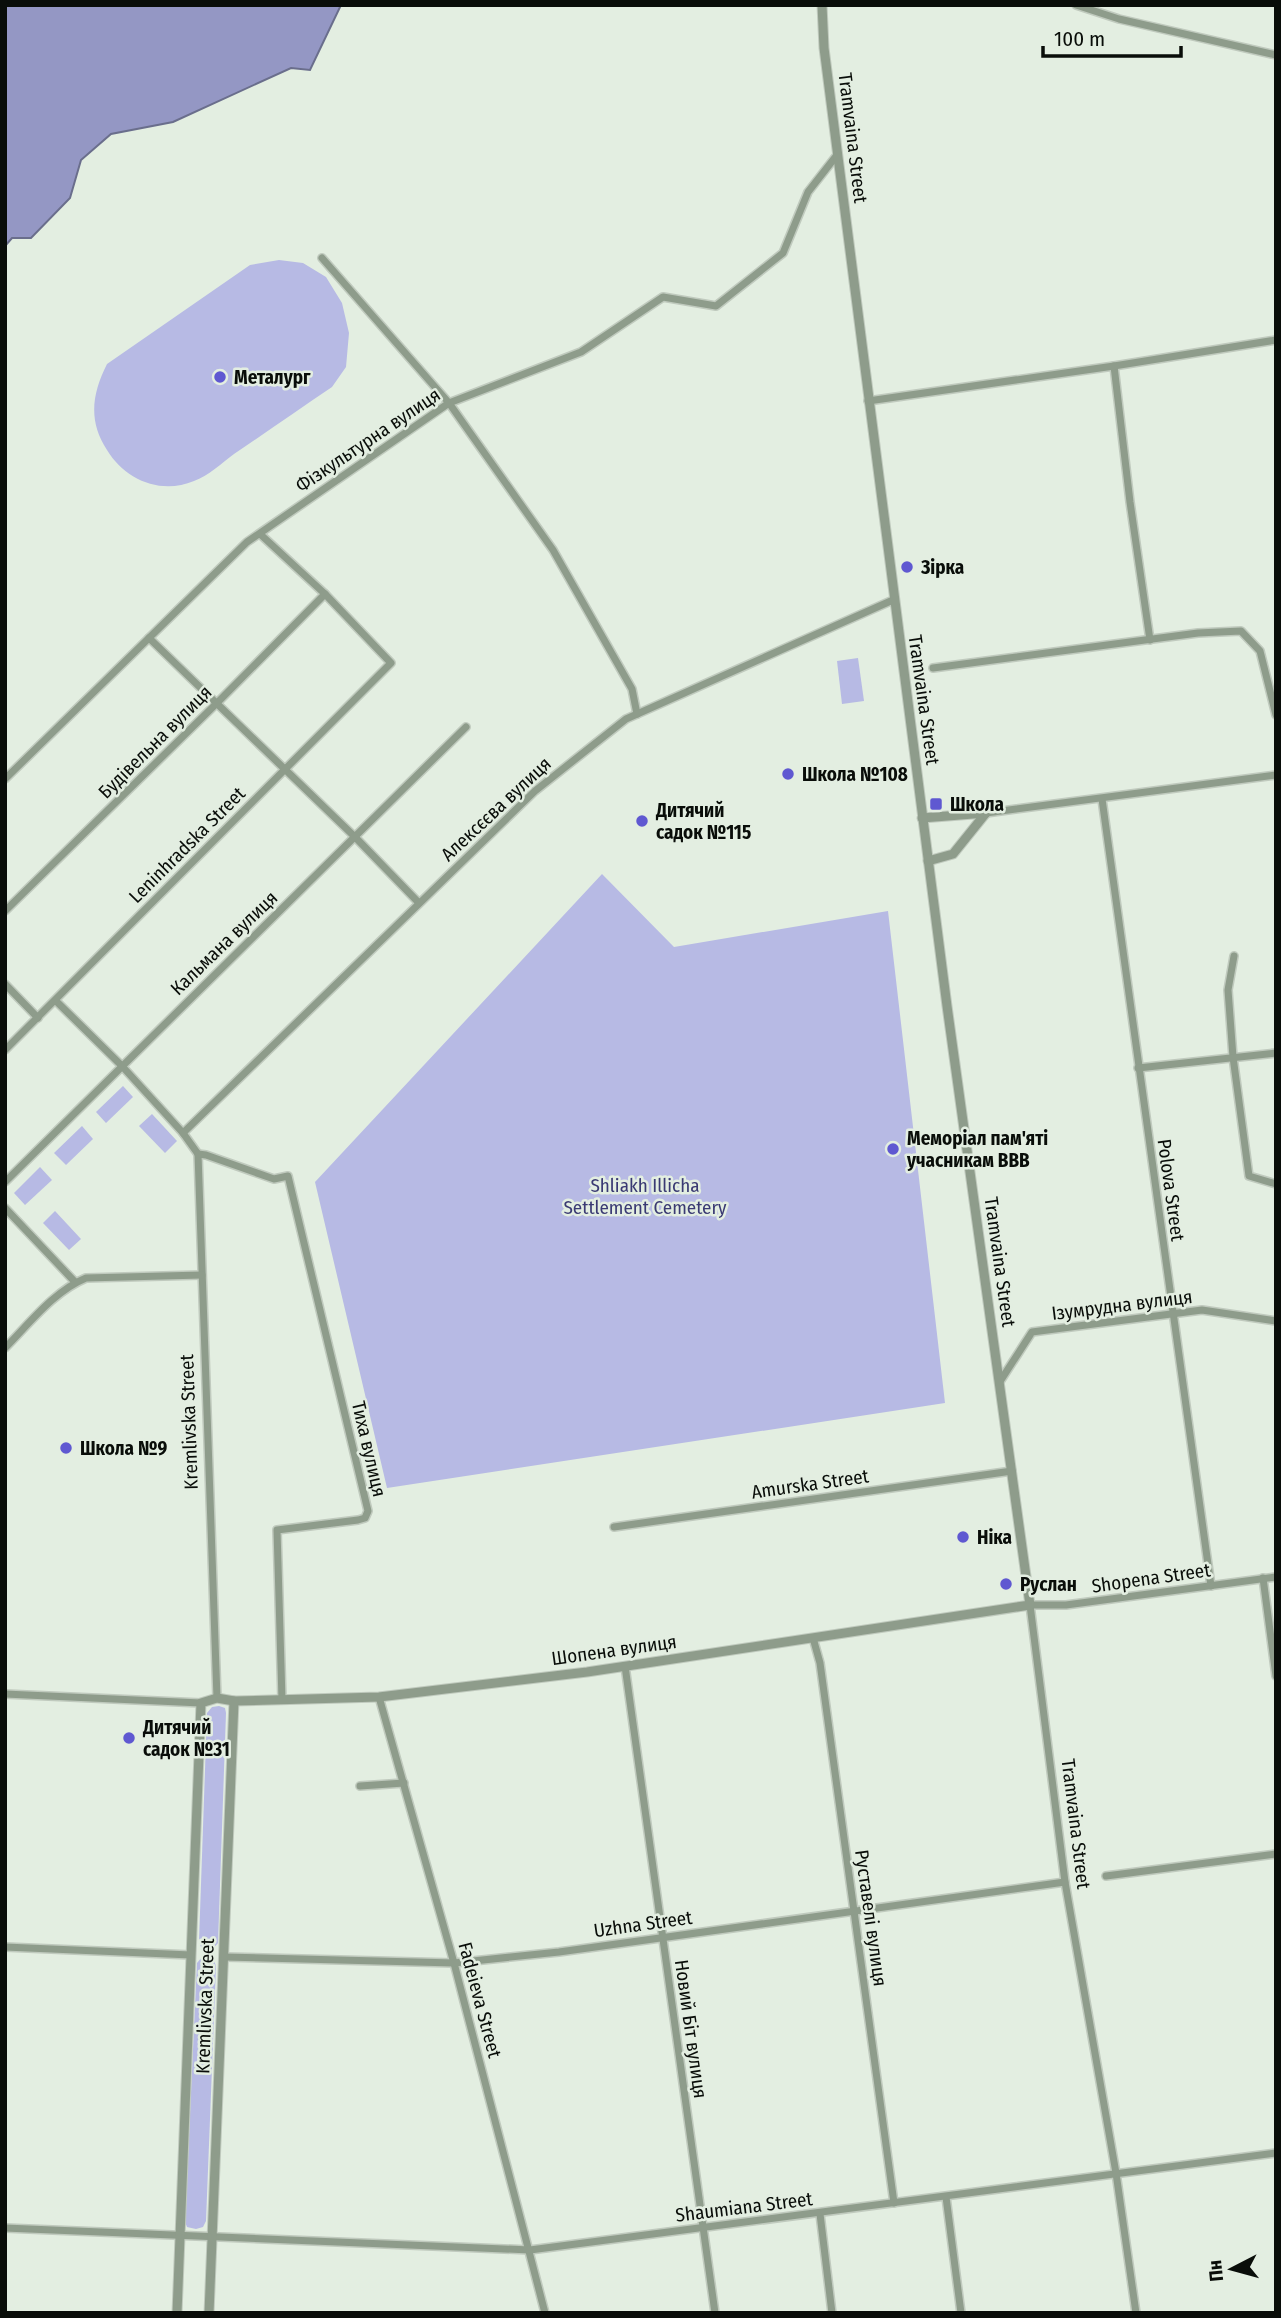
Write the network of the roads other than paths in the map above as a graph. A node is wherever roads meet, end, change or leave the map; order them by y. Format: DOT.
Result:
graph roads {
  1 [pos="822,5"];
  2 [pos="1076,5"];
  3 [pos="1276,55"];
  4 [pos="837,155"];
  5 [pos="322,258"];
  6 [pos="1276,340"];
  7 [pos="1114,366"];
  8 [pos="868,401"];
  9 [pos="449,402"];
  10 [pos="260,534"];
  11 [pos="325,594"];
  12 [pos="894,600"];
  13 [pos="149,638"];
  14 [pos="1150,640"];
  15 [pos="933,668"];
  16 [pos="217,704"];
  17 [pos="638,714"];
  18 [pos="1276,715"];
  19 [pos="466,727"];
  20 [pos="285,769"];
  21 [pos="1276,775"];
  22 [pos="5,779"];
  23 [pos="1102,799"];
  24 [pos="986,813"];
  25 [pos="922,818"];
  26 [pos="355,837"];
  27 [pos="928,861"];
  28 [pos="419,903"];
  29 [pos="5,911"];
  30 [pos="1234,956"];
  31 [pos="5,984"];
  32 [pos="56,1001"];
  33 [pos="38,1018"];
  34 [pos="5,1050"];
  35 [pos="1276,1054"];
  36 [pos="1233,1057"];
  37 [pos="121,1065"];
  38 [pos="1138,1068"];
  39 [pos="183,1133"];
  40 [pos="196,1150"];
  41 [pos="5,1182"];
  42 [pos="1276,1184"];
  43 [pos="5,1208"];
  44 [pos="202,1275"];
  45 [pos="75,1282"];
  46 [pos="1172,1312"];
  47 [pos="1276,1321"];
  48 [pos="5,1348"];
  49 [pos="999,1382"];
  50 [pos="1012,1471"];
  51 [pos="614,1527"];
  52 [pos="1276,1577"];
  53 [pos="1263,1578"];
  54 [pos="1211,1586"];
  55 [pos="1030,1605"];
  56 [pos="813,1638"];
  57 [pos="625,1666"];
  58 [pos="1276,1676"];
  59 [pos="5,1694"];
  60 [pos="379,1697"];
  61 [pos="217,1698"];
  62 [pos="282,1700"];
  63 [pos="234,1701"];
  64 [pos="201,1703"];
  65 [pos="404,1783"];
  66 [pos="360,1786"];
  67 [pos="1276,1854"];
  68 [pos="1106,1876"];
  69 [pos="1065,1882"];
  70 [pos="854,1910"];
  71 [pos="662,1938"];
  72 [pos="5,1947"];
  73 [pos="191,1955"];
  74 [pos="224,1957"];
  75 [pos="454,1964"];
  76 [pos="1276,2153"];
  77 [pos="1116,2173"];
  78 [pos="946,2197"];
  79 [pos="894,2203"];
  80 [pos="820,2214"];
  81 [pos="5,2228"];
  82 [pos="704,2229"];
  83 [pos="180,2235"];
  84 [pos="213,2236"];
  85 [pos="530,2250"];
  86 [pos="177,2313"];
  87 [pos="209,2313"];
  88 [pos="545,2313"];
  89 [pos="715,2313"];
  90 [pos="832,2313"];
  91 [pos="961,2313"];
  92 [pos="1136,2313"];
  1 -- 4 [label="street, Tramvaina Street"];
  2 -- 3 [label="street"];
  4 -- 8 [label="street, Tramvaina Street"];
  4 -- 9 [label="street, Фiзкультурна вулиця"];
  5 -- 9 [label="street"];
  6 -- 7 [label="street"];
  7 -- 8 [label="street"];
  7 -- 14 [label="street"];
  8 -- 12 [label="street, Tramvaina Street"];
  9 -- 10 [label="street, Фiзкультурна вулиця"];
  9 -- 17 [label="street"];
  10 -- 11 [label="street"];
  10 -- 13 [label="street, Фiзкультурна вулиця"];
  11 -- 16 [label="street, Будівельна вулиця"];
  11 -- 20 [label="street, Leninhradska Street"];
  12 -- 17 [label="street, Алексєєва вулиця"];
  12 -- 25 [label="street, Tramvaina Street"];
  13 -- 16 [label="street"];
  13 -- 22 [label="street, Фiзкультурна вулиця"];
  14 -- 15 [label="street"];
  14 -- 18 [label="street"];
  16 -- 20 [label="street"];
  16 -- 29 [label="street, Будівельна вулиця"];
  17 -- 28 [label="street, Алексєєва вулиця"];
  19 -- 26 [label="street, Кальмана вулиця"];
  20 -- 26 [label="street"];
  20 -- 32 [label="street, Leninhradska Street"];
  21 -- 23 [label="street"];
  23 -- 24 [label="street"];
  23 -- 38 [label="street, Polova Street"];
  24 -- 25 [label="street"];
  24 -- 27 [label="street"];
  25 -- 27 [label="street, Tramvaina Street"];
  26 -- 28 [label="street"];
  26 -- 37 [label="street, Кальмана вулиця"];
  27 -- 49 [label="street, Tramvaina Street"];
  28 -- 39 [label="street, Алексєєва вулиця"];
  30 -- 36 [label="street"];
  31 -- 33 [label="street"];
  32 -- 33 [label="street, Leninhradska Street"];
  32 -- 37 [label="street"];
  33 -- 34 [label="street, Leninhradska Street"];
  35 -- 36 [label="street"];
  36 -- 38 [label="street"];
  36 -- 42 [label="street"];
  37 -- 39 [label="street"];
  37 -- 41 [label="street, Кальмана вулиця"];
  38 -- 46 [label="street, Polova Street"];
  39 -- 40 [label="street"];
  40 -- 44 [label="street, Kremlivska Street"];
  40 -- 62 [label="street, Тиха вулиця"];
  43 -- 45 [label="street"];
  44 -- 45 [label="street"];
  44 -- 61 [label="street, Kremlivska Street"];
  45 -- 48 [label="street"];
  46 -- 47 [label="street, Ізумрудна вулиця"];
  46 -- 49 [label="street, Ізумрудна вулиця"];
  46 -- 54 [label="street, Polova Street"];
  49 -- 50 [label="street, Tramvaina Street"];
  50 -- 51 [label="street, Amurska Street"];
  50 -- 55 [label="street, Tramvaina Street"];
  52 -- 53 [label="street, Shopena Street"];
  53 -- 54 [label="street, Shopena Street"];
  53 -- 58 [label="street"];
  54 -- 55 [label="street, Shopena Street"];
  55 -- 56 [label="street, Шопена вулиця"];
  55 -- 69 [label="street, Tramvaina Street"];
  56 -- 57 [label="street, Шопена вулиця"];
  56 -- 70 [label="street, Руставелі вулиця"];
  57 -- 60 [label="street, Шопена вулиця"];
  57 -- 71 [label="street, Новий Біт вулиця"];
  59 -- 64 [label="street"];
  60 -- 62 [label="street, Шопена вулиця"];
  60 -- 65 [label="street, Fadeieva Street"];
  61 -- 63 [label="street, Шопена вулиця"];
  61 -- 64 [label="street, Шопена вулиця"];
  62 -- 63 [label="street, Шопена вулиця"];
  63 -- 74 [label="street, Kremlivska Street"];
  64 -- 73 [label="street, Kremlivska Street"];
  65 -- 66 [label="street"];
  65 -- 75 [label="street, Fadeieva Street"];
  67 -- 68 [label="street"];
  69 -- 70 [label="street, Uzhna Street"];
  69 -- 77 [label="street, Tramvaina Street"];
  70 -- 71 [label="street, Uzhna Street"];
  70 -- 79 [label="street, Руставелі вулиця"];
  71 -- 75 [label="street, Uzhna Street"];
  71 -- 82 [label="street, Новий Біт вулиця"];
  72 -- 73 [label="street"];
  73 -- 83 [label="street, Kremlivska Street"];
  74 -- 75 [label="street, Uzhna Street"];
  74 -- 84 [label="street, Kremlivska Street"];
  75 -- 85 [label="street, Fadeieva Street"];
  76 -- 77 [label="street, Shaumiana Street"];
  77 -- 78 [label="street, Shaumiana Street"];
  77 -- 92 [label="street, Tramvaina Street"];
  78 -- 79 [label="street, Shaumiana Street"];
  78 -- 91 [label="street"];
  79 -- 80 [label="street, Shaumiana Street"];
  80 -- 82 [label="street, Shaumiana Street"];
  80 -- 90 [label="street"];
  81 -- 83 [label="street"];
  82 -- 85 [label="street, Shaumiana Street"];
  82 -- 89 [label="street, Новий Біт вулиця"];
  83 -- 84 [label="street, Shaumiana Street"];
  83 -- 86 [label="street, Kremlivska Street"];
  84 -- 85 [label="street, Shaumiana Street"];
  84 -- 87 [label="street, Kremlivska Street"];
  85 -- 88 [label="street, Fadeieva Street"];
}
